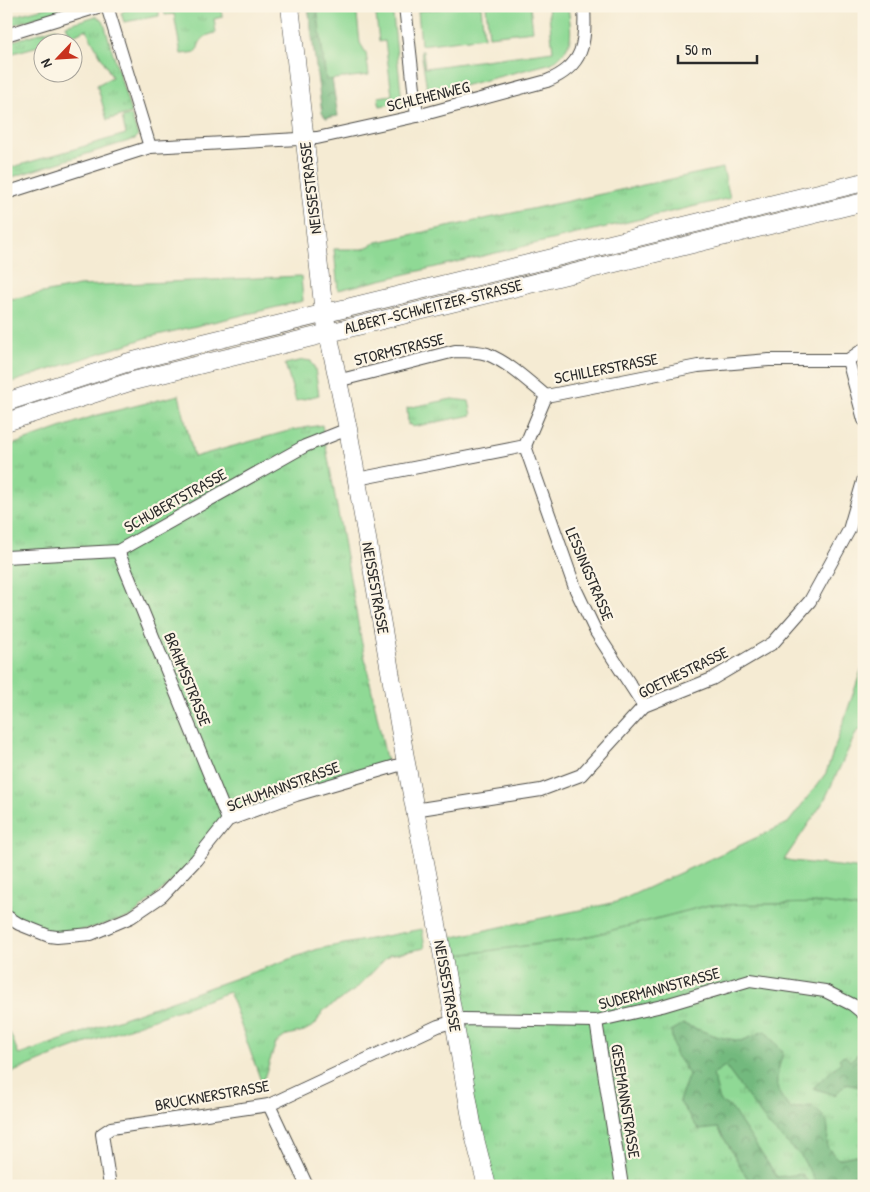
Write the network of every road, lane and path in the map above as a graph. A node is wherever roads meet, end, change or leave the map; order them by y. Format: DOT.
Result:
graph roads {
  1 [pos="101,6"];
  2 [pos="107,6"];
  3 [pos="290,6"];
  4 [pos="405,6"];
  5 [pos="584,6"];
  6 [pos="6,35"];
  7 [pos="417,116"];
  8 [pos="304,139"];
  9 [pos="150,147"];
  10 [pos="864,182"];
  11 [pos="6,192"];
  12 [pos="864,202"];
  13 [pos="324,313"];
  14 [pos="328,332"];
  15 [pos="864,350"];
  16 [pos="848,360"];
  17 [pos="338,381"];
  18 [pos="546,396"];
  19 [pos="6,402"];
  20 [pos="864,420"];
  21 [pos="6,422"];
  22 [pos="348,429"];
  23 [pos="525,446"];
  24 [pos="864,478"];
  25 [pos="356,479"];
  26 [pos="118,551"];
  27 [pos="6,557"];
  28 [pos="644,706"];
  29 [pos="406,763"];
  30 [pos="414,810"];
  31 [pos="228,820"];
  32 [pos="6,916"];
  33 [pos="864,1014"];
  34 [pos="455,1021"];
  35 [pos="596,1021"];
  36 [pos="269,1105"];
  37 [pos="481,1167"];
  38 [pos="110,1186"];
  39 [pos="307,1186"];
  40 [pos="479,1186"];
  41 [pos="487,1186"];
  42 [pos="622,1186"];
  1 -- 6 [label="street"];
  2 -- 9 [label="street"];
  3 -- 8 [label="street, NEISSESTRASSE"];
  4 -- 7 [label="street"];
  5 -- 7 [label="street, SCHLEHENWEG"];
  7 -- 8 [label="street, SCHLEHENWEG"];
  8 -- 9 [label="street, SCHLEHENWEG"];
  8 -- 13 [label="street, NEISSESTRASSE"];
  9 -- 11 [label="street, SCHLEHENWEG"];
  10 -- 13 [label="street, ALBERT-SCHWEITZER-STRASSE"];
  12 -- 14 [label="street, ALBERT-SCHWEITZER-STRASSE"];
  13 -- 14 [label="street, NEISSESTRASSE"];
  13 -- 19 [label="street, ALBERT-SCHWEITZER-STRASSE"];
  14 -- 17 [label="street, NEISSESTRASSE"];
  14 -- 21 [label="street, ALBERT-SCHWEITZER-STRASSE"];
  15 -- 16 [label="street"];
  16 -- 18 [label="street, SCHILLERSTRASSE"];
  16 -- 20 [label="street"];
  17 -- 18 [label="street, STORMSTRASSE"];
  17 -- 22 [label="street, NEISSESTRASSE"];
  18 -- 23 [label="street, SCHILLERSTRASSE"];
  22 -- 25 [label="street, NEISSESTRASSE"];
  22 -- 26 [label="street, SCHUBERTSTRASSE"];
  23 -- 25 [label="street"];
  23 -- 28 [label="street, LESSINGSTRASSE"];
  24 -- 28 [label="street, GOETHESTRASSE"];
  25 -- 29 [label="street, NEISSESTRASSE"];
  26 -- 27 [label="street, SCHUBERTSTRASSE"];
  26 -- 31 [label="street, BRAHMSSTRASSE"];
  28 -- 30 [label="street, GOETHESTRASSE"];
  29 -- 30 [label="street, NEISSESTRASSE"];
  29 -- 31 [label="street, SCHUMANNSTRASSE"];
  30 -- 34 [label="street, NEISSESTRASSE"];
  31 -- 32 [label="street, SCHUMANNSTRASSE"];
  33 -- 35 [label="street, SUDERMANNSTRASSE"];
  34 -- 35 [label="street, SUDERMANNSTRASSE"];
  34 -- 36 [label="street, BRUCKNERSTRASSE"];
  34 -- 37 [label="street, NEISSESTRASSE"];
  35 -- 42 [label="street, GESEMANNSTRASSE"];
  36 -- 38 [label="street, BRUCKNERSTRASSE"];
  36 -- 39 [label="street"];
  37 -- 40 [label="street, NEISSESTRASSE"];
  37 -- 41 [label="street, NEISSESTRASSE"];
}
